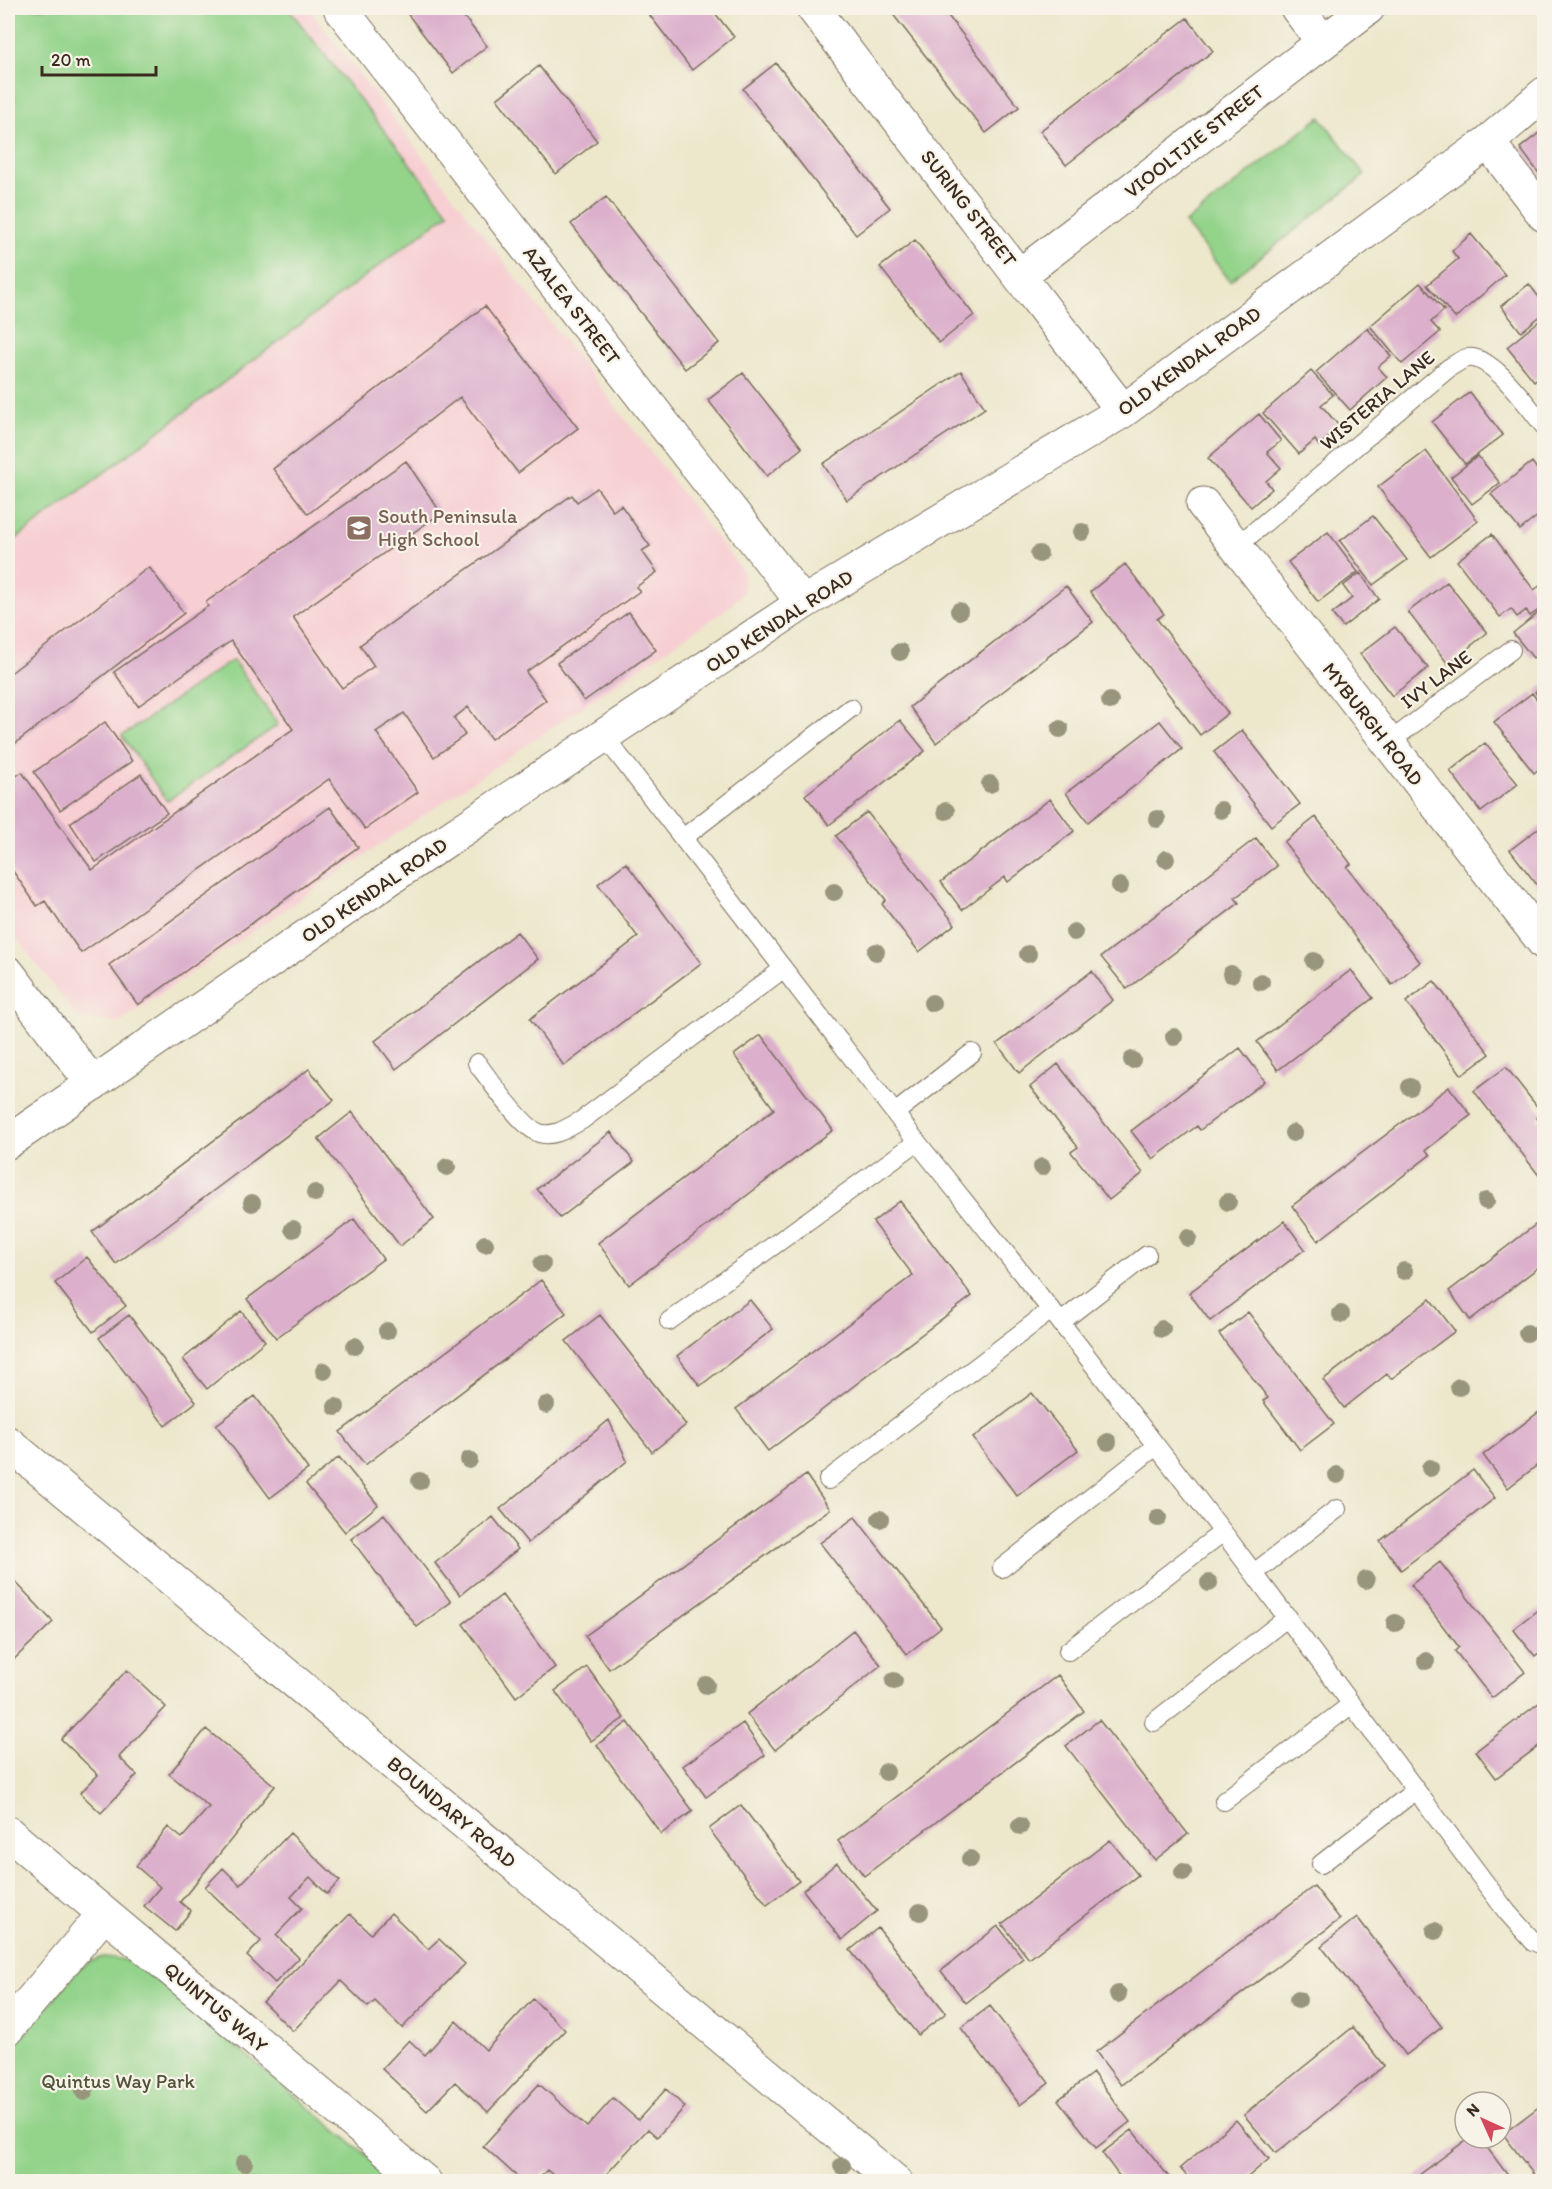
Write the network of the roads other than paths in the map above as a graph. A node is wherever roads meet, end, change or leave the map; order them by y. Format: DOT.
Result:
graph roads {
  1 [pos="340,8"];
  2 [pos="813,8"];
  3 [pos="1297,8"];
  4 [pos="1368,8"];
  5 [pos="1323,42"];
  6 [pos="1545,94"];
  7 [pos="1488,142"];
  8 [pos="1545,215"];
  9 [pos="1020,275"];
  10 [pos="1123,411"];
  11 [pos="1545,426"];
  12 [pos="1203,504"];
  13 [pos="1236,547"];
  14 [pos="803,603"];
  15 [pos="1511,650"];
  16 [pos="850,708"];
  17 [pos="604,736"];
  18 [pos="1388,743"];
  19 [pos="683,838"];
  20 [pos="1544,941"];
  21 [pos="783,969"];
  22 [pos="8,973"];
  23 [pos="972,1053"];
  24 [pos="477,1064"];
  25 [pos="93,1084"];
  26 [pos="895,1113"];
  27 [pos="8,1142"];
  28 [pos="917,1142"];
  29 [pos="1147,1255"];
  30 [pos="1056,1316"];
  31 [pos="669,1321"];
  32 [pos="8,1443"];
  33 [pos="1156,1446"];
  34 [pos="828,1480"];
  35 [pos="1337,1509"];
  36 [pos="1222,1532"];
  37 [pos="1002,1568"];
  38 [pos="1254,1573"];
  39 [pos="1288,1617"];
  40 [pos="1068,1651"];
  41 [pos="1352,1704"];
  42 [pos="1154,1722"];
  43 [pos="1416,1790"];
  44 [pos="1224,1801"];
  45 [pos="8,1833"];
  46 [pos="1321,1864"];
  47 [pos="104,1914"];
  48 [pos="1545,1946"];
  49 [pos="8,2028"];
  50 [pos="425,2181"];
  51 [pos="896,2181"];
  1 -- 14 [label="street, AZALEA STREET"];
  2 -- 9 [label="street, SURING STREET"];
  3 -- 5 [label="street"];
  4 -- 5 [label="street, VIOOLTJIE STREET"];
  5 -- 9 [label="street, VIOOLTJIE STREET"];
  6 -- 7 [label="street, OLD KENDAL ROAD"];
  7 -- 8 [label="street"];
  7 -- 10 [label="street, OLD KENDAL ROAD"];
  9 -- 10 [label="street, SURING STREET"];
  10 -- 14 [label="street, OLD KENDAL ROAD"];
  11 -- 13 [label="lane, WISTERIA LANE"];
  12 -- 13 [label="street, MYBURGH ROAD"];
  13 -- 18 [label="street, MYBURGH ROAD"];
  14 -- 17 [label="street, OLD KENDAL ROAD"];
  15 -- 18 [label="lane, IVY LANE"];
  16 -- 19 [label="lane"];
  17 -- 19 [label="lane"];
  17 -- 25 [label="street, OLD KENDAL ROAD"];
  18 -- 20 [label="street, MYBURGH ROAD"];
  19 -- 21 [label="lane"];
  21 -- 24 [label="lane"];
  21 -- 26 [label="lane"];
  22 -- 25 [label="street"];
  23 -- 26 [label="lane"];
  25 -- 27 [label="street, OLD KENDAL ROAD"];
  26 -- 28 [label="lane"];
  28 -- 30 [label="lane"];
  28 -- 31 [label="lane"];
  29 -- 30 [label="lane"];
  30 -- 33 [label="lane"];
  30 -- 34 [label="lane"];
  32 -- 51 [label="street, BOUNDARY ROAD"];
  33 -- 36 [label="lane"];
  33 -- 37 [label="lane"];
  35 -- 38 [label="lane"];
  36 -- 38 [label="lane"];
  36 -- 40 [label="lane"];
  38 -- 39 [label="lane"];
  39 -- 41 [label="lane"];
  39 -- 42 [label="lane"];
  41 -- 43 [label="lane"];
  41 -- 44 [label="lane"];
  43 -- 46 [label="lane"];
  43 -- 48 [label="lane"];
  45 -- 47 [label="street, QUINTUS WAY"];
  47 -- 49 [label="street"];
  47 -- 50 [label="street, QUINTUS WAY"];
}
